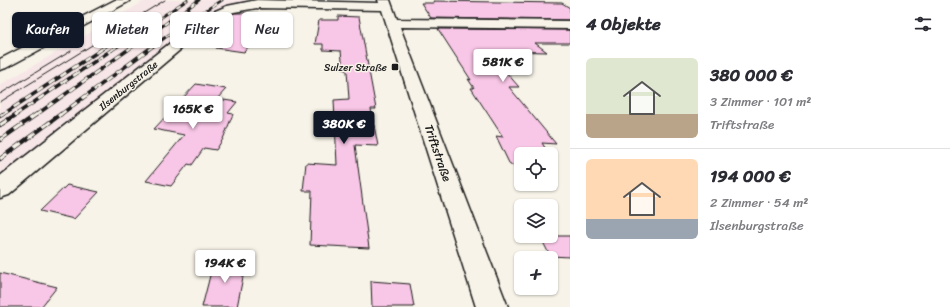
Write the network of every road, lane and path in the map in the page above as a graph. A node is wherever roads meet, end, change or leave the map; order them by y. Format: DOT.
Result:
graph roads {
  1 [pos="115,0"];
  2 [pos="124,0"];
  3 [pos="388,10"];
  4 [pos="570,25"];
  5 [pos="0,65"];
  6 [pos="0,189"];
  7 [pos="492,307"];
  1 -- 2 [label="street"];
  2 -- 5 [label="street"];
  3 -- 4 [label="street"];
  3 -- 6 [label="street, Ilsenburgstraße"];
  3 -- 7 [label="street, Triftstraße"];
}
